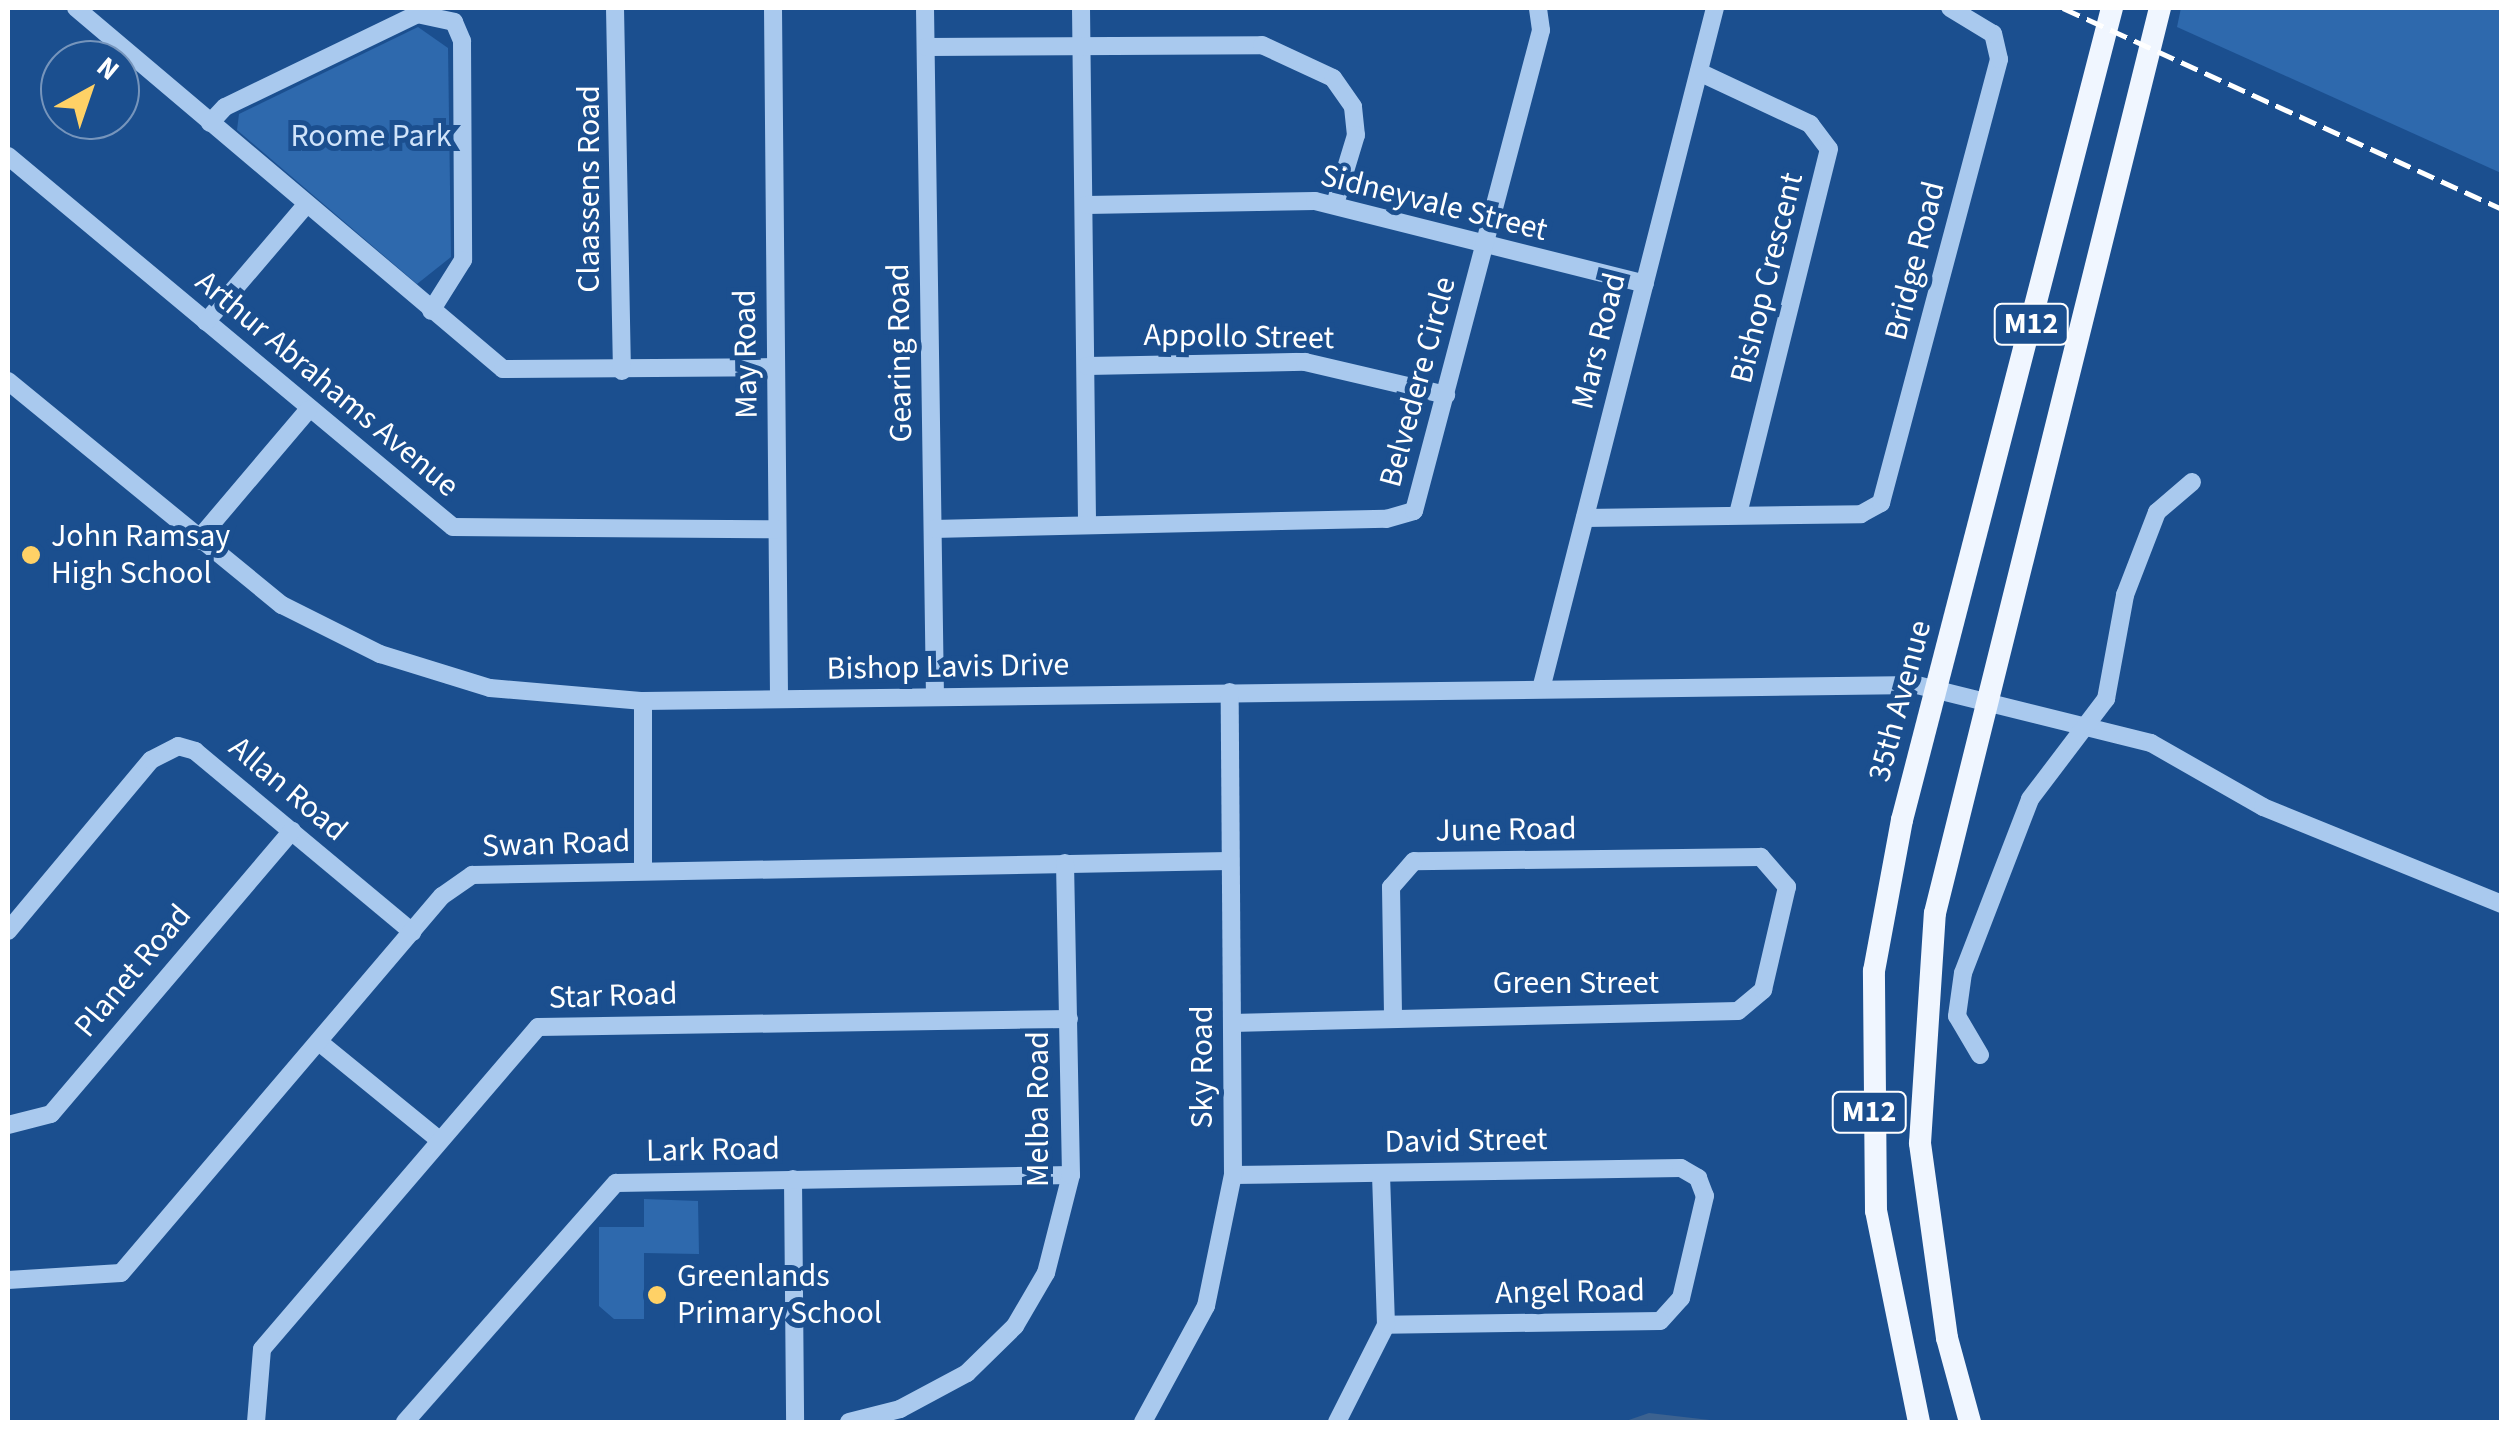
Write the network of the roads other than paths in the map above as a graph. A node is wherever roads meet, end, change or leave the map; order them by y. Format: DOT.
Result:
graph roads {
  1 [pos="77,8"];
  2 [pos="615,8"];
  3 [pos="773,8"];
  4 [pos="925,8"];
  5 [pos="1081,8"];
  6 [pos="1538,8"];
  7 [pos="1715,8"];
  8 [pos="1950,8"];
  9 [pos="2112,8"];
  10 [pos="2160,8"];
  11 [pos="1082,43"];
  12 [pos="926,47"];
  13 [pos="1699,72"];
  14 [pos="210,123"];
  15 [pos="8,156"];
  16 [pos="1086,204"];
  17 [pos="1334,204"];
  18 [pos="306,205"];
  19 [pos="1485,246"];
  20 [pos="1644,284"];
  21 [pos="431,310"];
  22 [pos="206,322"];
  23 [pos="1086,366"];
  24 [pos="776,367"];
  25 [pos="622,371"];
  26 [pos="8,381"];
  27 [pos="1446,396"];
  28 [pos="308,410"];
  29 [pos="2192,482"];
  30 [pos="1738,514"];
  31 [pos="1585,518"];
  32 [pos="1087,523"];
  33 [pos="776,529"];
  34 [pos="932,529"];
  35 [pos="196,541"];
  36 [pos="1541,689"];
  37 [pos="1939,691"];
  38 [pos="1230,692"];
  39 [pos="935,697"];
  40 [pos="778,699"];
  41 [pos="643,701"];
  42 [pos="1984,702"];
  43 [pos="2090,728"];
  44 [pos="292,832"];
  45 [pos="1760,857"];
  46 [pos="1230,861"];
  47 [pos="1065,864"];
  48 [pos="642,870"];
  49 [pos="2502,904"];
  50 [pos="8,931"];
  51 [pos="412,932"];
  52 [pos="1393,1014"];
  53 [pos="1069,1018"];
  54 [pos="1232,1023"];
  55 [pos="319,1042"];
  56 [pos="1980,1055"];
  57 [pos="8,1125"];
  58 [pos="438,1139"];
  59 [pos="1381,1172"];
  60 [pos="1233,1175"];
  61 [pos="1070,1176"];
  62 [pos="1698,1178"];
  63 [pos="793,1179"];
  64 [pos="8,1280"];
  65 [pos="1386,1325"];
  66 [pos="256,1422"];
  67 [pos="405,1422"];
  68 [pos="796,1422"];
  69 [pos="849,1422"];
  70 [pos="1144,1422"];
  71 [pos="1337,1422"];
  72 [pos="1919,1422"];
  73 [pos="1970,1422"];
  1 -- 14 [label="street"];
  2 -- 25 [label="street, Claassens Road"];
  3 -- 24 [label="street, May Road"];
  4 -- 12 [label="street, Gearing Road"];
  5 -- 11 [label="street"];
  6 -- 19 [label="street, Belvedere Circle"];
  7 -- 13 [label="street, Mars Road"];
  8 -- 30 [label="street, Bridge Road"];
  9 -- 37 [label="main road, 35th Avenue / M12"];
  10 -- 42 [label="main road, M12"];
  11 -- 12 [label="street"];
  11 -- 16 [label="street"];
  11 -- 17 [label="street"];
  12 -- 34 [label="street, Gearing Road"];
  13 -- 20 [label="street, Mars Road"];
  13 -- 30 [label="street, Bishop Crescent"];
  14 -- 18 [label="street"];
  14 -- 21 [label="street"];
  15 -- 22 [label="street, Arthur Abrahams Avenue"];
  16 -- 17 [label="street, Sidneyvale Street"];
  16 -- 23 [label="street"];
  17 -- 19 [label="street, Sidneyvale Street"];
  18 -- 21 [label="street"];
  18 -- 22 [label="street"];
  19 -- 20 [label="street, Sidneyvale Street"];
  19 -- 27 [label="street, Belvedere Circle"];
  20 -- 31 [label="street, Mars Road"];
  21 -- 25 [label="street"];
  22 -- 28 [label="street, Arthur Abrahams Avenue"];
  23 -- 27 [label="street, Appollo Street"];
  23 -- 32 [label="street"];
  24 -- 25 [label="street"];
  24 -- 33 [label="street, May Road"];
  26 -- 35 [label="street, Bishop Lavis Drive"];
  27 -- 32 [label="street, Belvedere Circle"];
  28 -- 33 [label="street, Arthur Abrahams Avenue"];
  28 -- 35 [label="street"];
  29 -- 43 [label="street"];
  30 -- 31 [label="street"];
  31 -- 36 [label="street, Mars Road"];
  32 -- 34 [label="street, Belvedere Circle"];
  33 -- 40 [label="street, May Road"];
  34 -- 39 [label="street, Gearing Road"];
  35 -- 41 [label="street, Bishop Lavis Drive"];
  36 -- 37 [label="street, Bishop Lavis Drive"];
  36 -- 38 [label="street, Bishop Lavis Drive"];
  37 -- 42 [label="street, Bishop Lavis Drive"];
  37 -- 72 [label="main road, 35th Avenue / M12"];
  38 -- 39 [label="street, Bishop Lavis Drive"];
  38 -- 46 [label="street, Sky Road"];
  39 -- 40 [label="street, Bishop Lavis Drive"];
  40 -- 41 [label="street, Bishop Lavis Drive"];
  41 -- 48 [label="street"];
  42 -- 43 [label="street, Bishop Lavis Drive"];
  42 -- 73 [label="main road, M12"];
  43 -- 49 [label="street, Bishop Lavis Drive"];
  43 -- 56 [label="street"];
  44 -- 50 [label="street, Allan Road"];
  44 -- 51 [label="street, Allan Road"];
  44 -- 57 [label="street, Planet Road"];
  45 -- 52 [label="street, June Road"];
  45 -- 52 [label="street, Green Street"];
  46 -- 47 [label="street, Swan Road"];
  46 -- 54 [label="street, Sky Road"];
  47 -- 48 [label="street, Swan Road"];
  47 -- 53 [label="street, Melba Road"];
  48 -- 51 [label="street, Swan Road"];
  51 -- 55 [label="street, Swan Road"];
  52 -- 54 [label="street, Green Street"];
  53 -- 58 [label="street, Star Road"];
  53 -- 61 [label="street, Melba Road"];
  54 -- 60 [label="street, Sky Road"];
  55 -- 58 [label="street"];
  55 -- 64 [label="street, Swan Road"];
  58 -- 66 [label="street, Star Road"];
  59 -- 60 [label="street, David Street"];
  59 -- 62 [label="street, David Street"];
  59 -- 65 [label="street"];
  60 -- 70 [label="street, Sky Road"];
  61 -- 63 [label="street, Lark Road"];
  61 -- 69 [label="street, Melba Road"];
  62 -- 65 [label="street, Angel Road"];
  63 -- 67 [label="street, Lark Road"];
  63 -- 68 [label="street"];
  65 -- 71 [label="street"];
}
